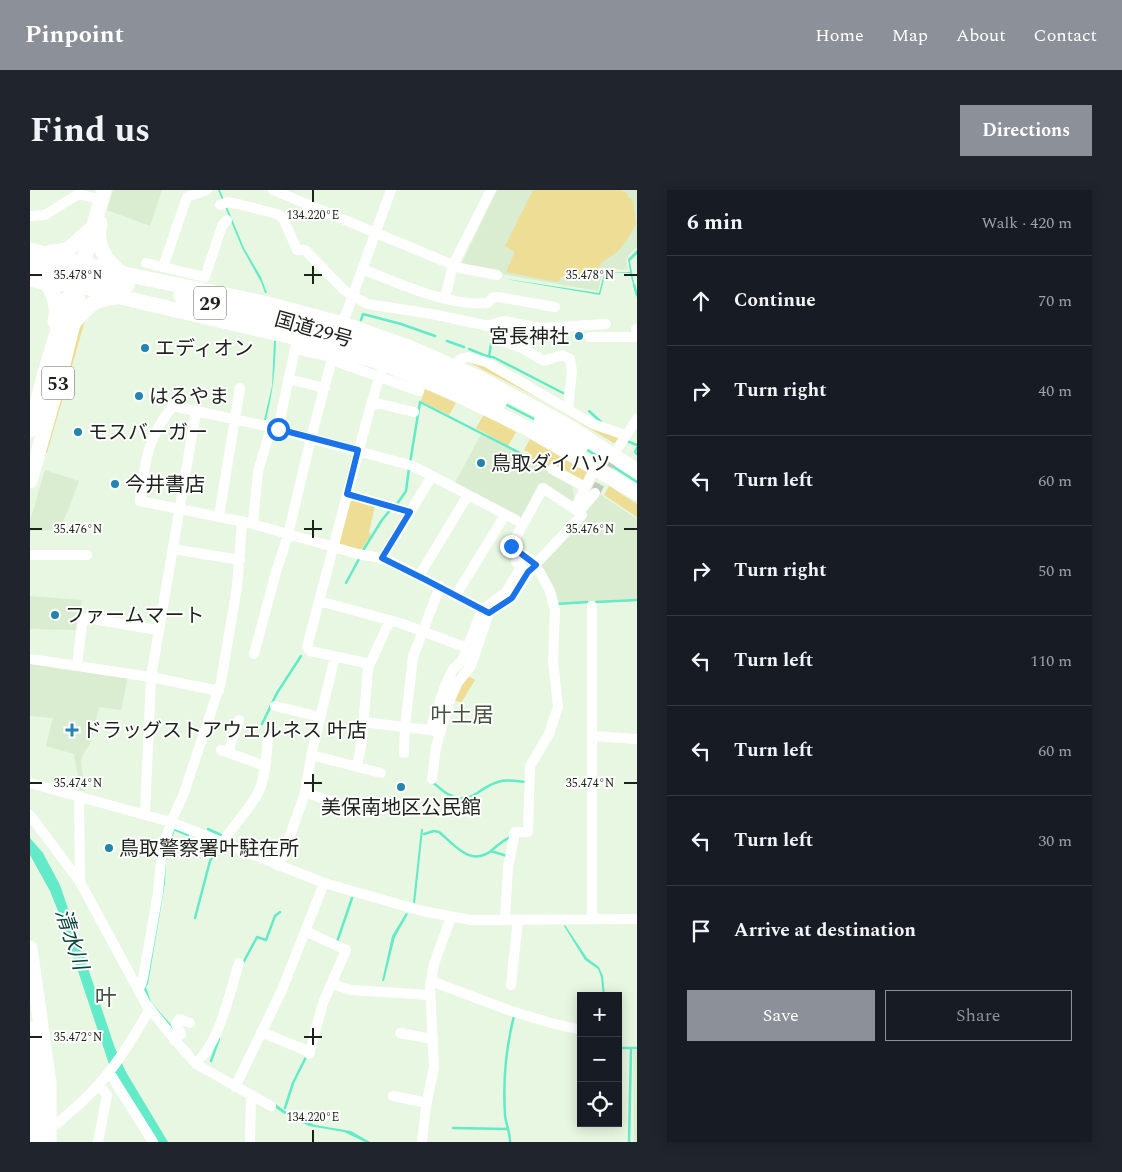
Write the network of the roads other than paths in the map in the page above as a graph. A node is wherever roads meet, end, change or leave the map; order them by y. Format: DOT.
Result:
graph roads {
  1 [pos="207,190"];
  2 [pos="273,190"];
  3 [pos="391,190"];
  4 [pos="491,190"];
  5 [pos="104,193"];
  6 [pos="220,205"];
  7 [pos="30,216"];
  8 [pos="227,220"];
  9 [pos="92,227"];
  10 [pos="376,232"];
  11 [pos="33,253"];
  12 [pos="146,262"];
  13 [pos="83,263"];
  14 [pos="30,264"];
  15 [pos="453,265"];
  16 [pos="163,267"];
  17 [pos="362,269"];
  18 [pos="120,273"];
  19 [pos="497,275"];
  20 [pos="30,279"];
  21 [pos="46,283"];
  22 [pos="77,284"];
  23 [pos="120,297"];
  24 [pos="352,297"];
  25 [pos="445,298"];
  26 [pos="555,307"];
  27 [pos="73,322"];
  28 [pos="343,324"];
  29 [pos="606,324"];
  30 [pos="487,326"];
  31 [pos="637,332"];
  32 [pos="590,337"];
  33 [pos="333,355"];
  34 [pos="462,358"];
  35 [pos="383,364"];
  36 [pos="45,373"];
  37 [pos="288,379"];
  38 [pos="240,388"];
  39 [pos="325,388"];
  40 [pos="419,391"];
  41 [pos="370,408"];
  42 [pos="568,409"];
  43 [pos="196,412"];
  44 [pos="414,412"];
  45 [pos="588,414"];
  46 [pos="637,419"];
  47 [pos="235,420"];
  48 [pos="595,425"];
  49 [pos="274,428"];
  50 [pos="30,430"];
  51 [pos="625,435"];
  52 [pos="311,438"];
  53 [pos="580,446"];
  54 [pos="619,446"];
  55 [pos="358,450"];
  56 [pos="595,467"];
  57 [pos="552,469"];
  58 [pos="637,471"];
  59 [pos="432,476"];
  60 [pos="637,477"];
  61 [pos="30,481"];
  62 [pos="585,487"];
  63 [pos="637,487"];
  64 [pos="595,493"];
  65 [pos="637,493"];
  66 [pos="347,494"];
  67 [pos="468,495"];
  68 [pos="181,508"];
  69 [pos="577,510"];
  70 [pos="410,512"];
  71 [pos="504,515"];
  72 [pos="219,516"];
  73 [pos="516,520"];
  74 [pos="247,522"];
  75 [pos="288,534"];
  76 [pos="333,547"];
  77 [pos="173,549"];
  78 [pos="30,555"];
  79 [pos="87,555"];
  80 [pos="382,558"];
  81 [pos="240,560"];
  82 [pos="516,562"];
  83 [pos="536,565"];
  84 [pos="419,576"];
  85 [pos="440,586"];
  86 [pos="456,595"];
  87 [pos="319,601"];
  88 [pos="592,606"];
  89 [pos="486,612"];
  90 [pos="390,620"];
  91 [pos="158,630"];
  92 [pos="424,631"];
  93 [pos="471,650"];
  94 [pos="254,654"];
  95 [pos="334,657"];
  96 [pos="30,658"];
  97 [pos="370,664"];
  98 [pos="77,665"];
  99 [pos="151,677"];
  100 [pos="219,691"];
  101 [pos="276,706"];
  102 [pos="320,717"];
  103 [pos="239,720"];
  104 [pos="363,722"];
  105 [pos="404,727"];
  106 [pos="435,730"];
  107 [pos="593,736"];
  108 [pos="637,739"];
  109 [pos="268,740"];
  110 [pos="404,753"];
  111 [pos="311,755"];
  112 [pos="265,766"];
  113 [pos="357,767"];
  114 [pos="381,773"];
  115 [pos="432,778"];
  116 [pos="30,783"];
  117 [pos="305,792"];
  118 [pos="79,796"];
  119 [pos="335,803"];
  120 [pos="145,814"];
  121 [pos="30,815"];
  122 [pos="171,822"];
  123 [pos="223,843"];
  124 [pos="279,866"];
  125 [pos="80,882"];
  126 [pos="324,883"];
  127 [pos="451,917"];
  128 [pos="592,919"];
  129 [pos="637,919"];
  130 [pos="505,920"];
  131 [pos="518,920"];
  132 [pos="305,931"];
  133 [pos="30,948"];
  134 [pos="239,963"];
  135 [pos="431,981"];
  136 [pos="332,984"];
  137 [pos="511,985"];
  138 [pos="138,988"];
  139 [pos="431,995"];
  140 [pos="150,1009"];
  141 [pos="190,1023"];
  142 [pos="30,1029"];
  143 [pos="577,1029"];
  144 [pos="262,1032"];
  145 [pos="400,1033"];
  146 [pos="433,1039"];
  147 [pos="174,1040"];
  148 [pos="195,1063"];
  149 [pos="109,1072"];
  150 [pos="100,1085"];
  151 [pos="235,1086"];
  152 [pos="251,1096"];
  153 [pos="393,1096"];
  154 [pos="427,1103"];
  155 [pos="271,1106"];
  156 [pos="42,1137"];
  157 [pos="98,1142"];
  158 [pos="152,1142"];
  159 [pos="250,1142"];
  160 [pos="422,1142"];
  1 -- 16 [label="street"];
  2 -- 10 [label="street"];
  3 -- 10 [label="street"];
  4 -- 15 [label="street"];
  5 -- 7 [label="street"];
  5 -- 9 [label="highway, 53"];
  5 -- 18 [label="highway"];
  6 -- 24 [label="street"];
  8 -- 16 [label="street"];
  9 -- 11 [label="highway"];
  9 -- 13 [label="highway, 53"];
  10 -- 15 [label="street"];
  10 -- 17 [label="street"];
  11 -- 13 [label="highway"];
  11 -- 22 [label="highway"];
  12 -- 16 [label="street"];
  13 -- 18 [label="highway"];
  13 -- 22 [label="highway, 53"];
  14 -- 35 [label="highway, 国道29号 / 29"];
  15 -- 19 [label="street"];
  15 -- 25 [label="street"];
  17 -- 24 [label="street"];
  17 -- 25 [label="street"];
  18 -- 28 [label="highway"];
  20 -- 21 [label="highway"];
  21 -- 22 [label="highway"];
  21 -- 36 [label="highway"];
  22 -- 23 [label="highway"];
  22 -- 27 [label="highway, 53"];
  22 -- 36 [label="highway, 53"];
  23 -- 27 [label="highway"];
  23 -- 33 [label="highway"];
  24 -- 28 [label="street"];
  24 -- 30 [label="street"];
  25 -- 26 [label="street"];
  27 -- 61 [label="highway, 53"];
  28 -- 33 [label="street"];
  28 -- 34 [label="highway"];
  29 -- 30 [label="street"];
  30 -- 42 [label="street"];
  31 -- 32 [label="street"];
  33 -- 35 [label="highway"];
  33 -- 37 [label="street"];
  33 -- 39 [label="street"];
  34 -- 42 [label="street"];
  34 -- 58 [label="highway"];
  35 -- 40 [label="street"];
  35 -- 41 [label="street"];
  35 -- 53 [label="highway, 国道29号 / 29"];
  35 -- 56 [label="highway"];
  36 -- 50 [label="highway, 53"];
  37 -- 39 [label="street"];
  37 -- 49 [label="street"];
  38 -- 47 [label="street"];
  39 -- 52 [label="street"];
  41 -- 44 [label="street"];
  41 -- 55 [label="street"];
  42 -- 48 [label="street"];
  43 -- 47 [label="street"];
  43 -- 68 [label="street"];
  43 -- 68 [label="street"];
  45 -- 48 [label="street"];
  46 -- 51 [label="street"];
  47 -- 49 [label="street"];
  47 -- 72 [label="street"];
  48 -- 51 [label="street"];
  49 -- 52 [label="street"];
  49 -- 74 [label="street"];
  51 -- 54 [label="street"];
  52 -- 55 [label="street"];
  52 -- 75 [label="street"];
  53 -- 60 [label="highway, 国道29号 / 29"];
  53 -- 63 [label="highway, 国道29号 / 29"];
  55 -- 59 [label="street"];
  55 -- 66 [label="street"];
  56 -- 62 [label="street"];
  56 -- 65 [label="highway"];
  57 -- 62 [label="street"];
  59 -- 67 [label="street"];
  59 -- 70 [label="street"];
  62 -- 69 [label="street"];
  64 -- 69 [label="street"];
  66 -- 70 [label="street"];
  66 -- 76 [label="street"];
  67 -- 71 [label="street"];
  67 -- 84 [label="street"];
  68 -- 72 [label="street"];
  68 -- 77 [label="street"];
  69 -- 83 [label="street"];
  69 -- 83 [label="street"];
  70 -- 80 [label="street"];
  71 -- 73 [label="street"];
  71 -- 86 [label="street"];
  72 -- 74 [label="street"];
  74 -- 75 [label="street"];
  74 -- 81 [label="street"];
  75 -- 76 [label="street"];
  75 -- 94 [label="street"];
  76 -- 80 [label="street"];
  76 -- 87 [label="street"];
  77 -- 81 [label="street"];
  77 -- 91 [label="street"];
  78 -- 79 [label="street"];
  80 -- 84 [label="street"];
  81 -- 100 [label="street"];
  82 -- 89 [label="street"];
  83 -- 89 [label="street"];
  83 -- 130 [label="street"];
  84 -- 85 [label="street"];
  85 -- 86 [label="street"];
  85 -- 92 [label="street"];
  86 -- 89 [label="street"];
  87 -- 90 [label="street"];
  87 -- 95 [label="street"];
  88 -- 107 [label="street"];
  89 -- 93 [label="street"];
  90 -- 92 [label="street"];
  90 -- 97 [label="street"];
  91 -- 98 [label="street"];
  91 -- 99 [label="street"];
  92 -- 93 [label="street"];
  92 -- 105 [label="street"];
  93 -- 106 [label="street"];
  95 -- 97 [label="street"];
  95 -- 102 [label="street"];
  96 -- 98 [label="street"];
  97 -- 104 [label="street"];
  98 -- 99 [label="street"];
  99 -- 100 [label="street"];
  99 -- 120 [label="street"];
  100 -- 122 [label="street"];
  101 -- 102 [label="street"];
  102 -- 111 [label="street"];
  103 -- 112 [label="street"];
  104 -- 105 [label="street"];
  104 -- 113 [label="street"];
  105 -- 106 [label="street"];
  105 -- 110 [label="street"];
  106 -- 115 [label="street"];
  107 -- 108 [label="street"];
  107 -- 128 [label="street"];
  109 -- 112 [label="street"];
  111 -- 113 [label="street"];
  111 -- 117 [label="street"];
  112 -- 123 [label="street"];
  113 -- 114 [label="street"];
  116 -- 118 [label="street"];
  117 -- 119 [label="street"];
  117 -- 124 [label="street"];
  118 -- 120 [label="street"];
  118 -- 125 [label="street"];
  120 -- 122 [label="street"];
  121 -- 125 [label="street"];
  122 -- 123 [label="street"];
  122 -- 138 [label="street"];
  123 -- 124 [label="street"];
  124 -- 126 [label="street"];
  125 -- 138 [label="street"];
  126 -- 127 [label="street"];
  126 -- 132 [label="street"];
  127 -- 130 [label="street"];
  127 -- 135 [label="street"];
  128 -- 129 [label="street"];
  128 -- 131 [label="street"];
  130 -- 131 [label="street"];
  131 -- 137 [label="street"];
  132 -- 136 [label="street"];
  132 -- 144 [label="street"];
  133 -- 156 [label="highway"];
  134 -- 148 [label="street"];
  135 -- 139 [label="street"];
  135 -- 143 [label="street"];
  136 -- 139 [label="street"];
  136 -- 144 [label="street"];
  138 -- 140 [label="street"];
  139 -- 146 [label="street"];
  140 -- 147 [label="street"];
  140 -- 149 [label="street"];
  141 -- 147 [label="street"];
  142 -- 156 [label="highway"];
  144 -- 151 [label="street"];
  145 -- 146 [label="street"];
  146 -- 154 [label="street"];
  147 -- 148 [label="street"];
  148 -- 151 [label="street"];
  149 -- 150 [label="street"];
  149 -- 158 [label="street"];
  150 -- 156 [label="street"];
  150 -- 157 [label="street"];
  151 -- 152 [label="street"];
  152 -- 155 [label="street"];
  152 -- 159 [label="street"];
  153 -- 154 [label="street"];
  154 -- 160 [label="street"];
}
